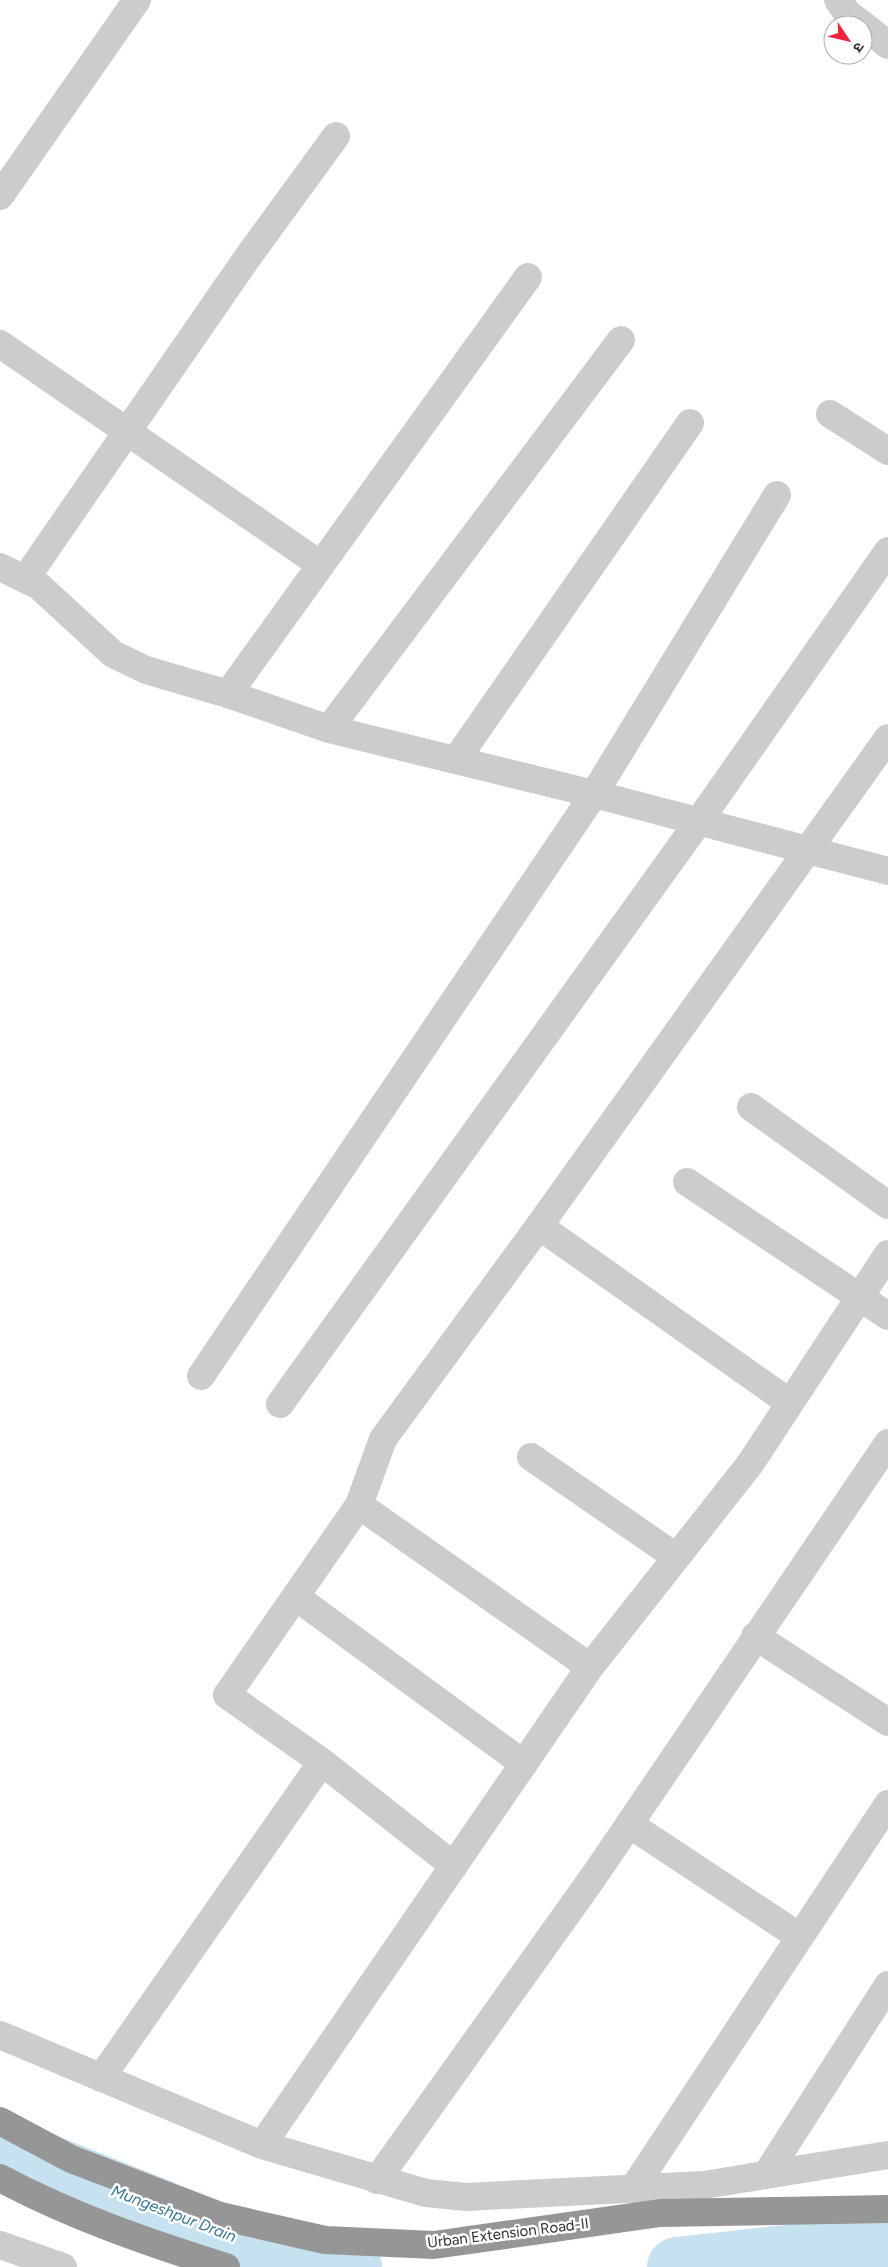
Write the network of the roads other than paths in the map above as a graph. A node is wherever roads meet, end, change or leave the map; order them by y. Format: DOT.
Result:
graph roads {
  1 [pos="137,0"];
  2 [pos="838,0"];
  3 [pos="851,15"];
  4 [pos="873,33"];
  5 [pos="888,45"];
  6 [pos="336,136"];
  7 [pos="0,196"];
  8 [pos="528,277"];
  9 [pos="621,340"];
  10 [pos="0,344"];
  11 [pos="830,414"];
  12 [pos="690,423"];
  13 [pos="128,431"];
  14 [pos="888,451"];
  15 [pos="776,496"];
  16 [pos="888,551"];
  17 [pos="321,564"];
  18 [pos="0,567"];
  19 [pos="26,578"];
  20 [pos="228,694"];
  21 [pos="329,729"];
  22 [pos="888,738"];
  23 [pos="456,760"];
  24 [pos="594,794"];
  25 [pos="699,821"];
  26 [pos="809,849"];
  27 [pos="888,871"];
  28 [pos="752,1108"];
  29 [pos="687,1182"];
  30 [pos="888,1205"];
  31 [pos="539,1226"];
  32 [pos="888,1254"];
  33 [pos="859,1298"];
  34 [pos="888,1316"];
  35 [pos="201,1376"];
  36 [pos="790,1403"];
  37 [pos="280,1404"];
  38 [pos="888,1442"];
  39 [pos="531,1458"];
  40 [pos="359,1505"];
  41 [pos="676,1558"];
  42 [pos="296,1596"];
  43 [pos="755,1636"];
  44 [pos="590,1668"];
  45 [pos="888,1722"];
  46 [pos="322,1762"];
  47 [pos="524,1764"];
  48 [pos="888,1804"];
  49 [pos="629,1824"];
  50 [pos="454,1866"];
  51 [pos="800,1937"];
  52 [pos="888,1985"];
  53 [pos="0,2035"];
  54 [pos="101,2078"];
  55 [pos="0,2121"];
  56 [pos="262,2145"];
  57 [pos="888,2155"];
  58 [pos="766,2175"];
  59 [pos="0,2178"];
  60 [pos="377,2180"];
  61 [pos="633,2189"];
  62 [pos="888,2209"];
  63 [pos="0,2245"];
  64 [pos="33,2262"];
  65 [pos="63,2267"];
  66 [pos="226,2267"];
  1 -- 7 [label="street"];
  2 -- 3 [label="street"];
  4 -- 5 [label="street"];
  6 -- 13 [label="street"];
  8 -- 17 [label="street"];
  9 -- 21 [label="street"];
  10 -- 13 [label="street"];
  11 -- 14 [label="street"];
  12 -- 23 [label="street"];
  13 -- 17 [label="street"];
  13 -- 19 [label="street"];
  15 -- 24 [label="street"];
  16 -- 25 [label="street"];
  17 -- 20 [label="street"];
  18 -- 19 [label="street"];
  19 -- 20 [label="street"];
  20 -- 21 [label="street"];
  21 -- 23 [label="street"];
  22 -- 26 [label="street"];
  23 -- 24 [label="street"];
  24 -- 25 [label="street"];
  24 -- 35 [label="street"];
  25 -- 26 [label="street"];
  25 -- 37 [label="street"];
  26 -- 27 [label="street"];
  26 -- 31 [label="street"];
  28 -- 30 [label="street"];
  29 -- 33 [label="street"];
  31 -- 36 [label="street"];
  31 -- 40 [label="street"];
  32 -- 33 [label="street"];
  33 -- 34 [label="street"];
  33 -- 36 [label="street"];
  36 -- 41 [label="street"];
  38 -- 43 [label="street"];
  39 -- 41 [label="street"];
  40 -- 42 [label="street"];
  40 -- 44 [label="street"];
  41 -- 44 [label="street"];
  42 -- 46 [label="street"];
  42 -- 47 [label="street"];
  43 -- 45 [label="street"];
  43 -- 49 [label="street"];
  44 -- 47 [label="street"];
  46 -- 50 [label="street"];
  46 -- 54 [label="street"];
  47 -- 50 [label="street"];
  48 -- 51 [label="street"];
  49 -- 51 [label="street"];
  49 -- 60 [label="street"];
  50 -- 56 [label="street"];
  51 -- 61 [label="street"];
  52 -- 58 [label="street"];
  53 -- 54 [label="street"];
  54 -- 56 [label="street"];
  55 -- 62 [label="highway, Urban Extension Road-II"];
  56 -- 60 [label="street"];
  57 -- 58 [label="street"];
  58 -- 61 [label="street"];
  59 -- 66 [label="highway"];
  60 -- 61 [label="street"];
  63 -- 64 [label="street"];
  64 -- 65 [label="street"];
}
